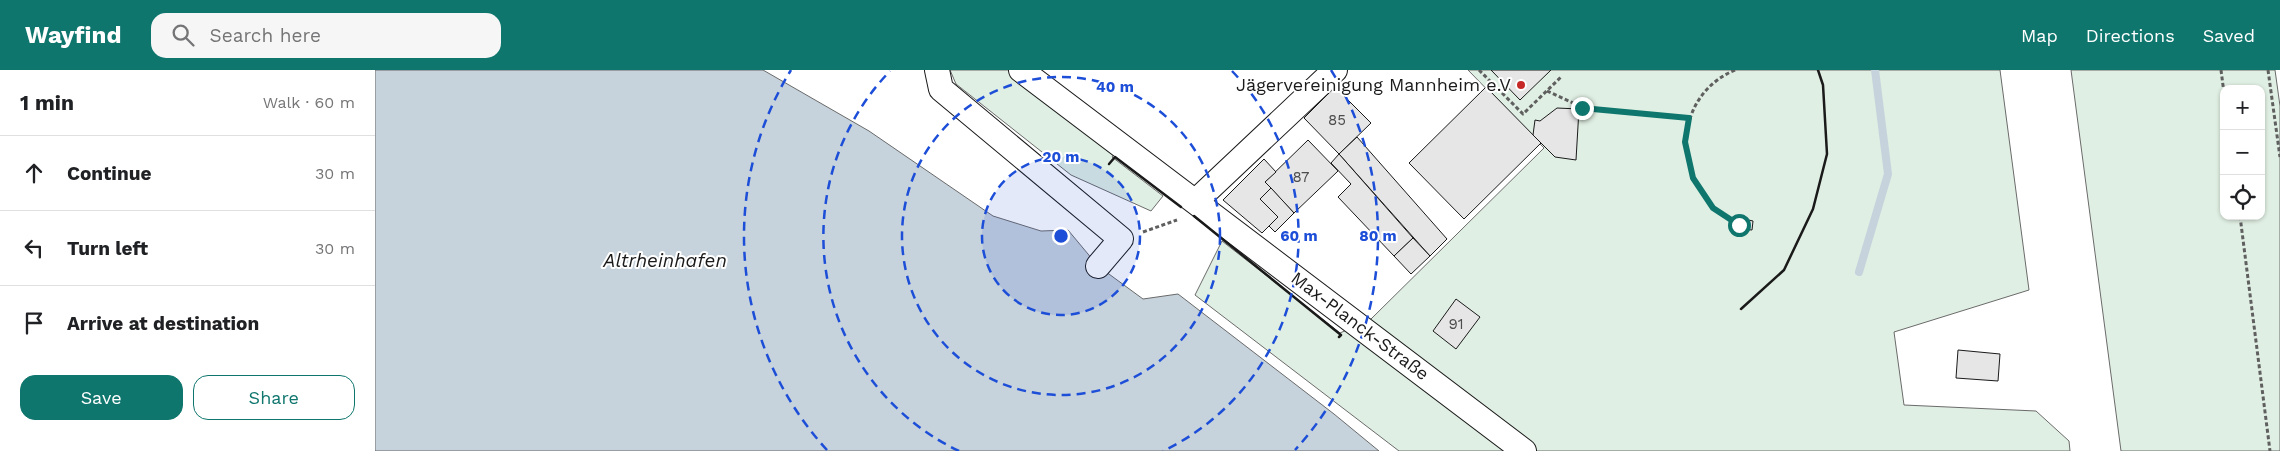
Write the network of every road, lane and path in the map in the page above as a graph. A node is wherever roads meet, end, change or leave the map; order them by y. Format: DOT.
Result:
graph roads {
  1 [pos="937,70"];
  2 [pos="1021,70"];
  3 [pos="1335,70"];
  4 [pos="1479,70"];
  5 [pos="1735,70"];
  6 [pos="2221,70"];
  7 [pos="2268,70"];
  8 [pos="1562,76"];
  9 [pos="2223,85"];
  10 [pos="1547,91"];
  11 [pos="1689,118"];
  12 [pos="2280,157"];
  13 [pos="1196,201"];
  14 [pos="2241,220"];
  15 [pos="1176,222"];
  16 [pos="1739,225"];
  17 [pos="1121,239"];
  18 [pos="1098,266"];
  19 [pos="1524,451"];
  20 [pos="2270,451"];
  1 -- 17 [label="street"];
  2 -- 13 [label="street, Max-Planck-Straße"];
  3 -- 13 [label="street"];
  4 -- 10 [label="path"];
  5 -- 11 [label="path"];
  6 -- 9 [label="path"];
  7 -- 12 [label="path"];
  8 -- 10 [label="path"];
  10 -- 11 [label="path"];
  11 -- 16 [label="path"];
  13 -- 19 [label="street, Max-Planck-Straße"];
  14 -- 20 [label="path"];
  15 -- 17 [label="path"];
  17 -- 18 [label="street"];
}
